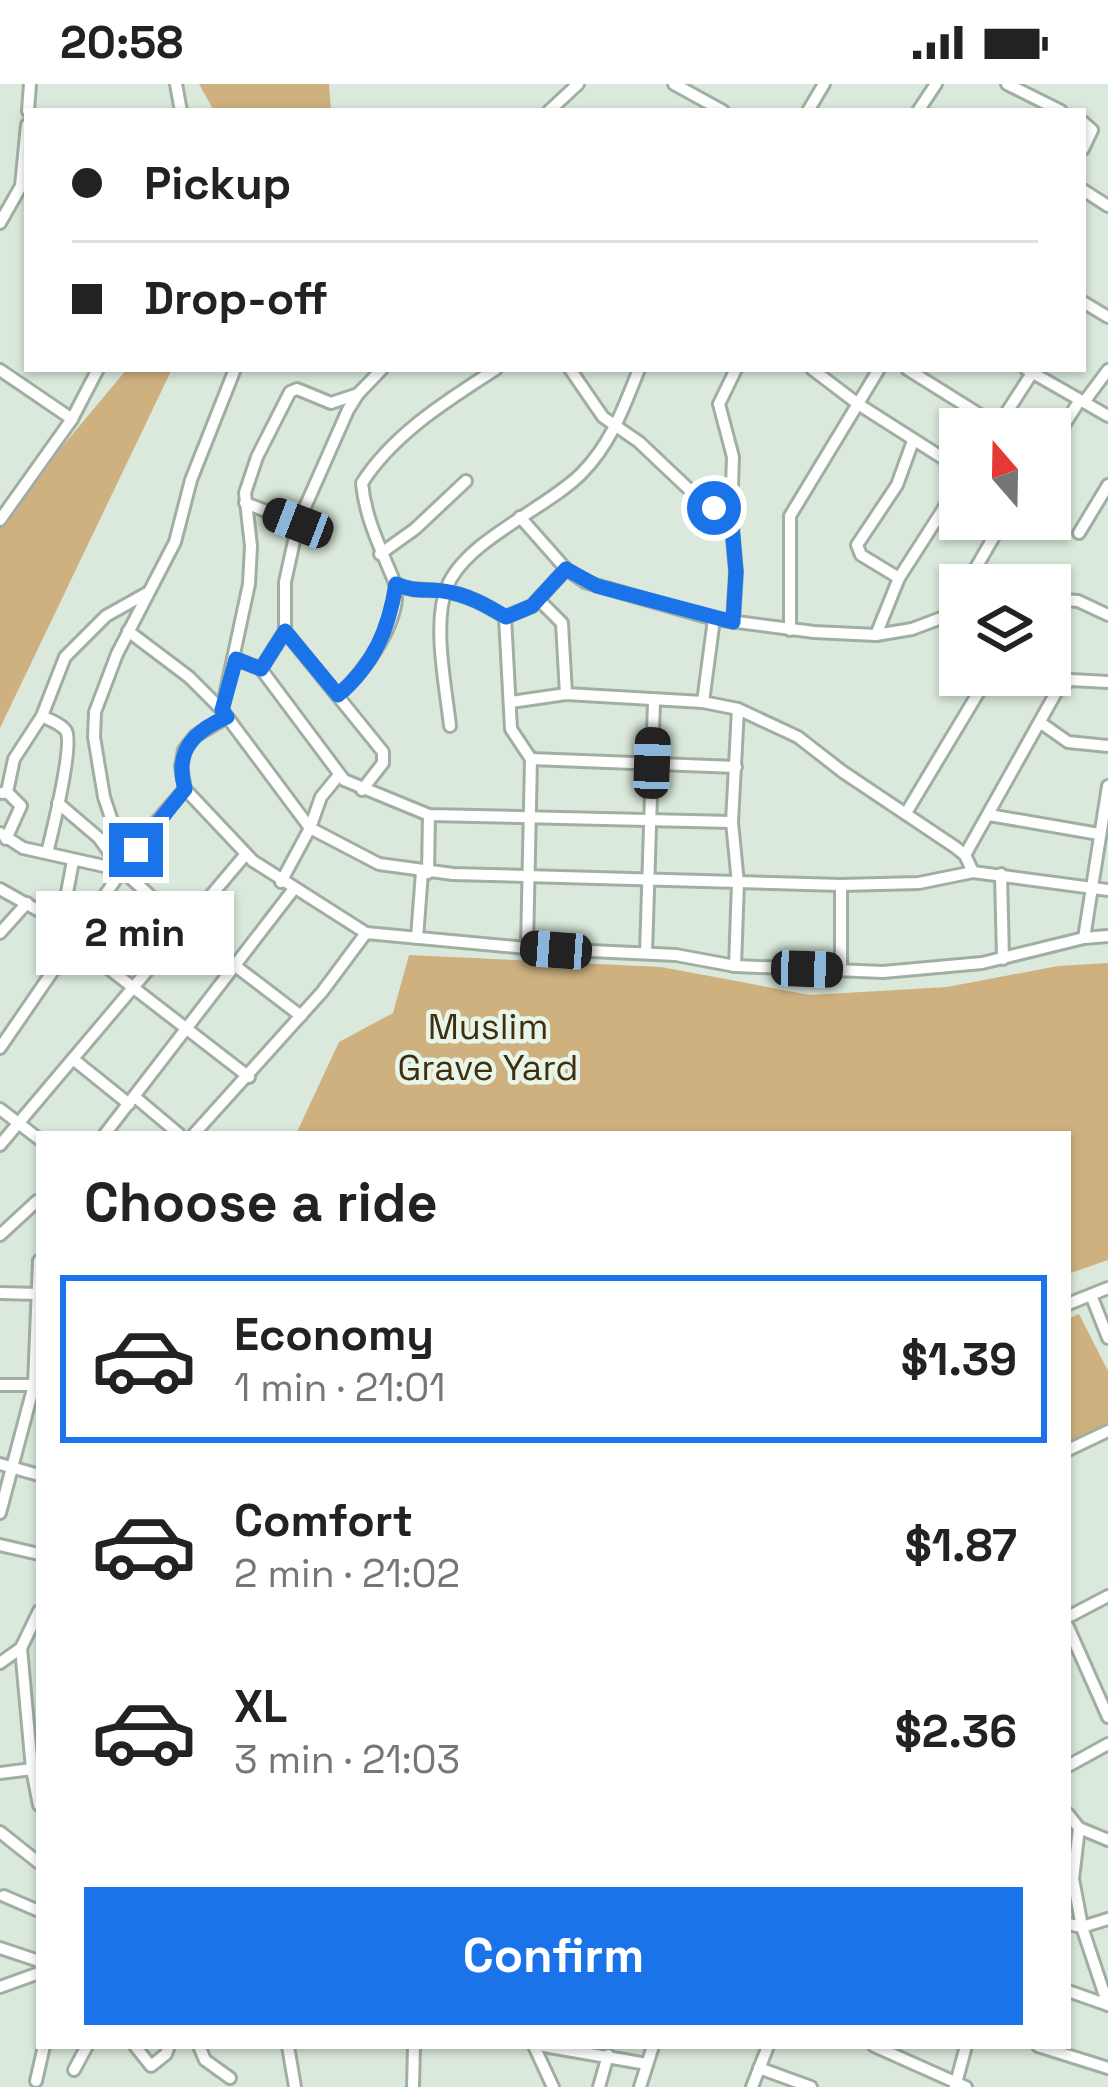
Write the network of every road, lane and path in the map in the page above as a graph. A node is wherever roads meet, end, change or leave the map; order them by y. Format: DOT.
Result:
graph roads {
  1 [pos="578,84"];
  2 [pos="674,84"];
  3 [pos="1007,84"];
  4 [pos="552,108"];
  5 [pos="718,108"];
  6 [pos="1055,108"];
  7 [pos="24,156"];
  8 [pos="0,223"];
  9 [pos="0,370"];
  10 [pos="1108,370"];
  11 [pos="96,372"];
  12 [pos="234,372"];
  13 [pos="373,372"];
  14 [pos="492,372"];
  15 [pos="572,372"];
  16 [pos="638,372"];
  17 [pos="734,372"];
  18 [pos="816,372"];
  19 [pos="877,372"];
  20 [pos="913,372"];
  21 [pos="1028,372"];
  22 [pos="1031,372"];
  23 [pos="358,394"];
  24 [pos="1082,401"];
  25 [pos="858,404"];
  26 [pos="967,408"];
  27 [pos="1008,408"];
  28 [pos="1108,416"];
  29 [pos="1071,417"];
  30 [pos="71,419"];
  31 [pos="617,426"];
  32 [pos="913,441"];
  33 [pos="939,456"];
  34 [pos="466,481"];
  35 [pos="1108,485"];
  36 [pos="245,502"];
  37 [pos="731,515"];
  38 [pos="939,516"];
  39 [pos="520,517"];
  40 [pos="0,520"];
  41 [pos="298,523"];
  42 [pos="1078,533"];
  43 [pos="380,554"];
  44 [pos="566,569"];
  45 [pos="899,578"];
  46 [pos="396,584"];
  47 [pos="445,591"];
  48 [pos="148,593"];
  49 [pos="538,600"];
  50 [pos="1071,600"];
  51 [pos="1108,615"];
  52 [pos="506,617"];
  53 [pos="714,619"];
  54 [pos="939,619"];
  55 [pos="733,622"];
  56 [pos="790,630"];
  57 [pos="128,631"];
  58 [pos="285,631"];
  59 [pos="876,635"];
  60 [pos="236,659"];
  61 [pos="261,669"];
  62 [pos="1108,682"];
  63 [pos="566,694"];
  64 [pos="338,695"];
  65 [pos="976,696"];
  66 [pos="654,700"];
  67 [pos="511,702"];
  68 [pos="703,702"];
  69 [pos="738,709"];
  70 [pos="225,714"];
  71 [pos="42,716"];
  72 [pos="1041,723"];
  73 [pos="450,726"];
  74 [pos="1108,746"];
  75 [pos="531,759"];
  76 [pos="652,763"];
  77 [pos="736,767"];
  78 [pos="339,775"];
  79 [pos="1108,786"];
  80 [pos="185,789"];
  81 [pos="362,790"];
  82 [pos="4,792"];
  83 [pos="58,803"];
  84 [pos="906,813"];
  85 [pos="429,815"];
  86 [pos="989,815"];
  87 [pos="532,818"];
  88 [pos="651,822"];
  89 [pos="732,822"];
  90 [pos="1103,827"];
  91 [pos="310,828"];
  92 [pos="3,836"];
  93 [pos="47,853"];
  94 [pos="246,854"];
  95 [pos="965,855"];
  96 [pos="73,861"];
  97 [pos="122,870"];
  98 [pos="973,872"];
  99 [pos="425,873"];
  100 [pos="1001,874"];
  101 [pos="530,876"];
  102 [pos="649,880"];
  103 [pos="281,881"];
  104 [pos="738,883"];
  105 [pos="841,885"];
  106 [pos="0,889"];
  107 [pos="1092,889"];
  108 [pos="293,890"];
  109 [pos="1108,890"];
  110 [pos="27,903"];
  111 [pos="52,918"];
  112 [pos="183,926"];
  113 [pos="0,933"];
  114 [pos="366,933"];
  115 [pos="1108,936"];
  116 [pos="417,938"];
  117 [pos="1084,938"];
  118 [pos="74,941"];
  119 [pos="527,948"];
  120 [pos="646,953"];
  121 [pos="1003,959"];
  122 [pos="735,966"];
  123 [pos="236,967"];
  124 [pos="842,970"];
  125 [pos="131,986"];
  126 [pos="301,1016"];
  127 [pos="186,1032"];
  128 [pos="0,1048"];
  129 [pos="73,1060"];
  130 [pos="248,1077"];
  131 [pos="132,1100"];
  132 [pos="0,1109"];
  133 [pos="19,1123"];
  134 [pos="107,1131"];
  135 [pos="175,1131"];
  136 [pos="197,1131"];
  137 [pos="36,1136"];
  138 [pos="0,1145"];
  139 [pos="36,1202"];
  140 [pos="25,1214"];
  141 [pos="36,1219"];
  142 [pos="0,1235"];
  143 [pos="1108,1288"];
  144 [pos="0,1293"];
  145 [pos="36,1294"];
  146 [pos="1091,1294"];
  147 [pos="1071,1303"];
  148 [pos="1108,1338"];
  149 [pos="0,1385"];
  150 [pos="36,1385"];
  151 [pos="36,1388"];
  152 [pos="1108,1431"];
  153 [pos="1071,1449"];
  154 [pos="6,1465"];
  155 [pos="36,1474"];
  156 [pos="0,1513"];
  157 [pos="0,1545"];
  158 [pos="36,1553"];
  159 [pos="1108,1595"];
  160 [pos="1071,1615"];
  161 [pos="36,1630"];
  162 [pos="1071,1635"];
  163 [pos="21,1648"];
  164 [pos="0,1663"];
  165 [pos="1108,1717"];
  166 [pos="1107,1745"];
  167 [pos="1071,1764"];
  168 [pos="32,1769"];
  169 [pos="0,1773"];
  170 [pos="36,1790"];
  171 [pos="1071,1818"];
  172 [pos="1079,1828"];
  173 [pos="1,1834"];
  174 [pos="1108,1840"];
  175 [pos="36,1857"];
  176 [pos="4,1895"];
  177 [pos="36,1910"];
  178 [pos="1108,1919"];
  179 [pos="1075,1926"];
  180 [pos="0,1948"];
  181 [pos="36,1960"];
  182 [pos="36,1974"];
  183 [pos="0,1987"];
  184 [pos="1071,1992"];
  185 [pos="43,2049"];
  186 [pos="84,2049"];
  187 [pos="137,2049"];
  188 [pos="168,2049"];
  189 [pos="200,2049"];
  190 [pos="289,2049"];
  191 [pos="414,2049"];
  192 [pos="535,2049"];
  193 [pos="578,2049"];
  194 [pos="652,2049"];
  195 [pos="767,2049"];
  196 [pos="882,2049"];
  197 [pos="965,2049"];
  198 [pos="1048,2049"];
  199 [pos="611,2052"];
  200 [pos="647,2063"];
  201 [pos="759,2068"];
  202 [pos="1108,2068"];
  203 [pos="74,2070"];
  204 [pos="230,2078"];
  205 [pos="36,2081"];
  206 [pos="959,2086"];
  207 [pos="295,2087"];
  208 [pos="413,2087"];
  209 [pos="554,2087"];
  210 [pos="599,2087"];
  211 [pos="640,2087"];
  212 [pos="752,2087"];
  213 [pos="811,2087"];
  1 -- 4 [label="street"];
  2 -- 5 [label="street"];
  3 -- 6 [label="street"];
  7 -- 8 [label="street"];
  9 -- 30 [label="street"];
  10 -- 24 [label="street"];
  11 -- 30 [label="street"];
  12 -- 48 [label="street"];
  13 -- 23 [label="street"];
  14 -- 43 [label="street"];
  15 -- 31 [label="street"];
  16 -- 31 [label="street"];
  17 -- 37 [label="street"];
  18 -- 25 [label="street"];
  19 -- 25 [label="street"];
  20 -- 26 [label="street"];
  21 -- 27 [label="street"];
  22 -- 24 [label="street"];
  23 -- 36 [label="street"];
  23 -- 41 [label="street"];
  24 -- 28 [label="street"];
  24 -- 29 [label="street"];
  25 -- 32 [label="street"];
  25 -- 56 [label="street"];
  30 -- 40 [label="street"];
  31 -- 37 [label="street"];
  31 -- 39 [label="street"];
  32 -- 33 [label="street"];
  32 -- 45 [label="street"];
  34 -- 43 [label="street"];
  35 -- 42 [label="street"];
  36 -- 41 [label="street"];
  36 -- 60 [label="street"];
  37 -- 55 [label="street"];
  38 -- 45 [label="street"];
  39 -- 44 [label="street"];
  39 -- 47 [label="street"];
  41 -- 58 [label="street"];
  43 -- 46 [label="street"];
  44 -- 49 [label="street"];
  44 -- 53 [label="street"];
  45 -- 59 [label="street"];
  46 -- 47 [label="street"];
  46 -- 64 [label="street"];
  47 -- 52 [label="street"];
  47 -- 73 [label="street"];
  48 -- 57 [label="street"];
  48 -- 71 [label="street"];
  49 -- 52 [label="street"];
  49 -- 63 [label="street"];
  50 -- 51 [label="street"];
  52 -- 67 [label="street"];
  53 -- 55 [label="street"];
  53 -- 68 [label="street"];
  54 -- 59 [label="street"];
  55 -- 56 [label="street"];
  56 -- 59 [label="street"];
  57 -- 70 [label="street"];
  57 -- 97 [label="street"];
  58 -- 61 [label="street"];
  58 -- 64 [label="street"];
  60 -- 61 [label="street"];
  60 -- 70 [label="street"];
  61 -- 78 [label="street"];
  62 -- 72 [label="street"];
  63 -- 66 [label="street"];
  63 -- 67 [label="street"];
  64 -- 81 [label="street"];
  65 -- 84 [label="street"];
  66 -- 68 [label="street"];
  66 -- 76 [label="street"];
  67 -- 75 [label="street"];
  68 -- 69 [label="street"];
  69 -- 77 [label="street"];
  69 -- 84 [label="street"];
  70 -- 80 [label="street"];
  70 -- 91 [label="street"];
  71 -- 82 [label="street"];
  71 -- 83 [label="street"];
  72 -- 74 [label="street"];
  72 -- 86 [label="street"];
  75 -- 76 [label="street"];
  75 -- 87 [label="street"];
  76 -- 77 [label="street"];
  76 -- 88 [label="street"];
  77 -- 89 [label="street"];
  78 -- 81 [label="street"];
  78 -- 91 [label="street"];
  79 -- 90 [label="street"];
  80 -- 94 [label="street"];
  80 -- 97 [label="street"];
  81 -- 85 [label="street"];
  82 -- 92 [label="street"];
  83 -- 93 [label="street"];
  83 -- 97 [label="street"];
  84 -- 95 [label="street"];
  85 -- 87 [label="street"];
  85 -- 99 [label="street"];
  86 -- 90 [label="street"];
  86 -- 95 [label="street"];
  87 -- 88 [label="street"];
  87 -- 101 [label="street"];
  88 -- 89 [label="street"];
  88 -- 102 [label="street"];
  89 -- 104 [label="street"];
  90 -- 107 [label="street"];
  91 -- 99 [label="street"];
  91 -- 103 [label="street"];
  92 -- 93 [label="street"];
  93 -- 96 [label="street"];
  94 -- 103 [label="street"];
  94 -- 112 [label="street"];
  95 -- 98 [label="street"];
  96 -- 97 [label="street"];
  96 -- 111 [label="street"];
  97 -- 112 [label="street"];
  97 -- 118 [label="street"];
  98 -- 100 [label="street"];
  98 -- 105 [label="street"];
  99 -- 101 [label="street"];
  99 -- 116 [label="street"];
  100 -- 107 [label="street"];
  100 -- 121 [label="street"];
  101 -- 102 [label="street"];
  101 -- 119 [label="street"];
  102 -- 104 [label="street"];
  102 -- 120 [label="street"];
  103 -- 108 [label="street"];
  104 -- 105 [label="street"];
  104 -- 122 [label="street"];
  105 -- 124 [label="street"];
  106 -- 110 [label="street"];
  107 -- 109 [label="street"];
  107 -- 117 [label="street"];
  108 -- 114 [label="street"];
  108 -- 123 [label="street"];
  110 -- 111 [label="street"];
  110 -- 113 [label="street"];
  111 -- 118 [label="street"];
  112 -- 123 [label="street"];
  112 -- 125 [label="street"];
  114 -- 116 [label="street"];
  114 -- 126 [label="street"];
  115 -- 117 [label="street"];
  116 -- 119 [label="street"];
  117 -- 121 [label="street"];
  118 -- 125 [label="street"];
  118 -- 128 [label="street"];
  119 -- 120 [label="street"];
  120 -- 122 [label="street"];
  121 -- 124 [label="street"];
  122 -- 124 [label="street"];
  123 -- 126 [label="street"];
  123 -- 127 [label="street"];
  125 -- 127 [label="street"];
  125 -- 129 [label="street"];
  126 -- 130 [label="street"];
  127 -- 130 [label="street"];
  127 -- 131 [label="street"];
  129 -- 131 [label="street"];
  129 -- 133 [label="street"];
  130 -- 136 [label="street"];
  131 -- 134 [label="street"];
  131 -- 135 [label="street"];
  132 -- 133 [label="street"];
  133 -- 137 [label="street"];
  133 -- 138 [label="street"];
  139 -- 140 [label="street"];
  140 -- 141 [label="street"];
  140 -- 142 [label="street"];
  143 -- 146 [label="street"];
  144 -- 145 [label="street"];
  146 -- 147 [label="street"];
  146 -- 148 [label="street"];
  149 -- 150 [label="street"];
  151 -- 154 [label="street"];
  152 -- 153 [label="street"];
  154 -- 155 [label="street"];
  154 -- 156 [label="street"];
  157 -- 158 [label="street"];
  159 -- 160 [label="street"];
  161 -- 163 [label="street"];
  162 -- 165 [label="street"];
  163 -- 164 [label="street"];
  163 -- 168 [label="street"];
  166 -- 167 [label="street"];
  168 -- 169 [label="street"];
  168 -- 170 [label="street"];
  171 -- 172 [label="street"];
  172 -- 174 [label="street"];
  172 -- 179 [label="street"];
  173 -- 175 [label="street"];
  176 -- 177 [label="street"];
  178 -- 179 [label="street"];
  179 -- 184 [label="street"];
  180 -- 181 [label="street"];
  182 -- 183 [label="street"];
  185 -- 205 [label="street"];
  186 -- 203 [label="street"];
  187 -- 188 [label="street"];
  189 -- 204 [label="street"];
  190 -- 207 [label="street"];
  191 -- 208 [label="street"];
  192 -- 209 [label="street"];
  193 -- 199 [label="street"];
  194 -- 200 [label="street"];
  195 -- 201 [label="street"];
  196 -- 206 [label="street"];
  197 -- 206 [label="street"];
  198 -- 202 [label="street"];
  199 -- 200 [label="street"];
  199 -- 210 [label="street"];
  200 -- 211 [label="street"];
  201 -- 212 [label="street"];
  201 -- 213 [label="street"];
}
